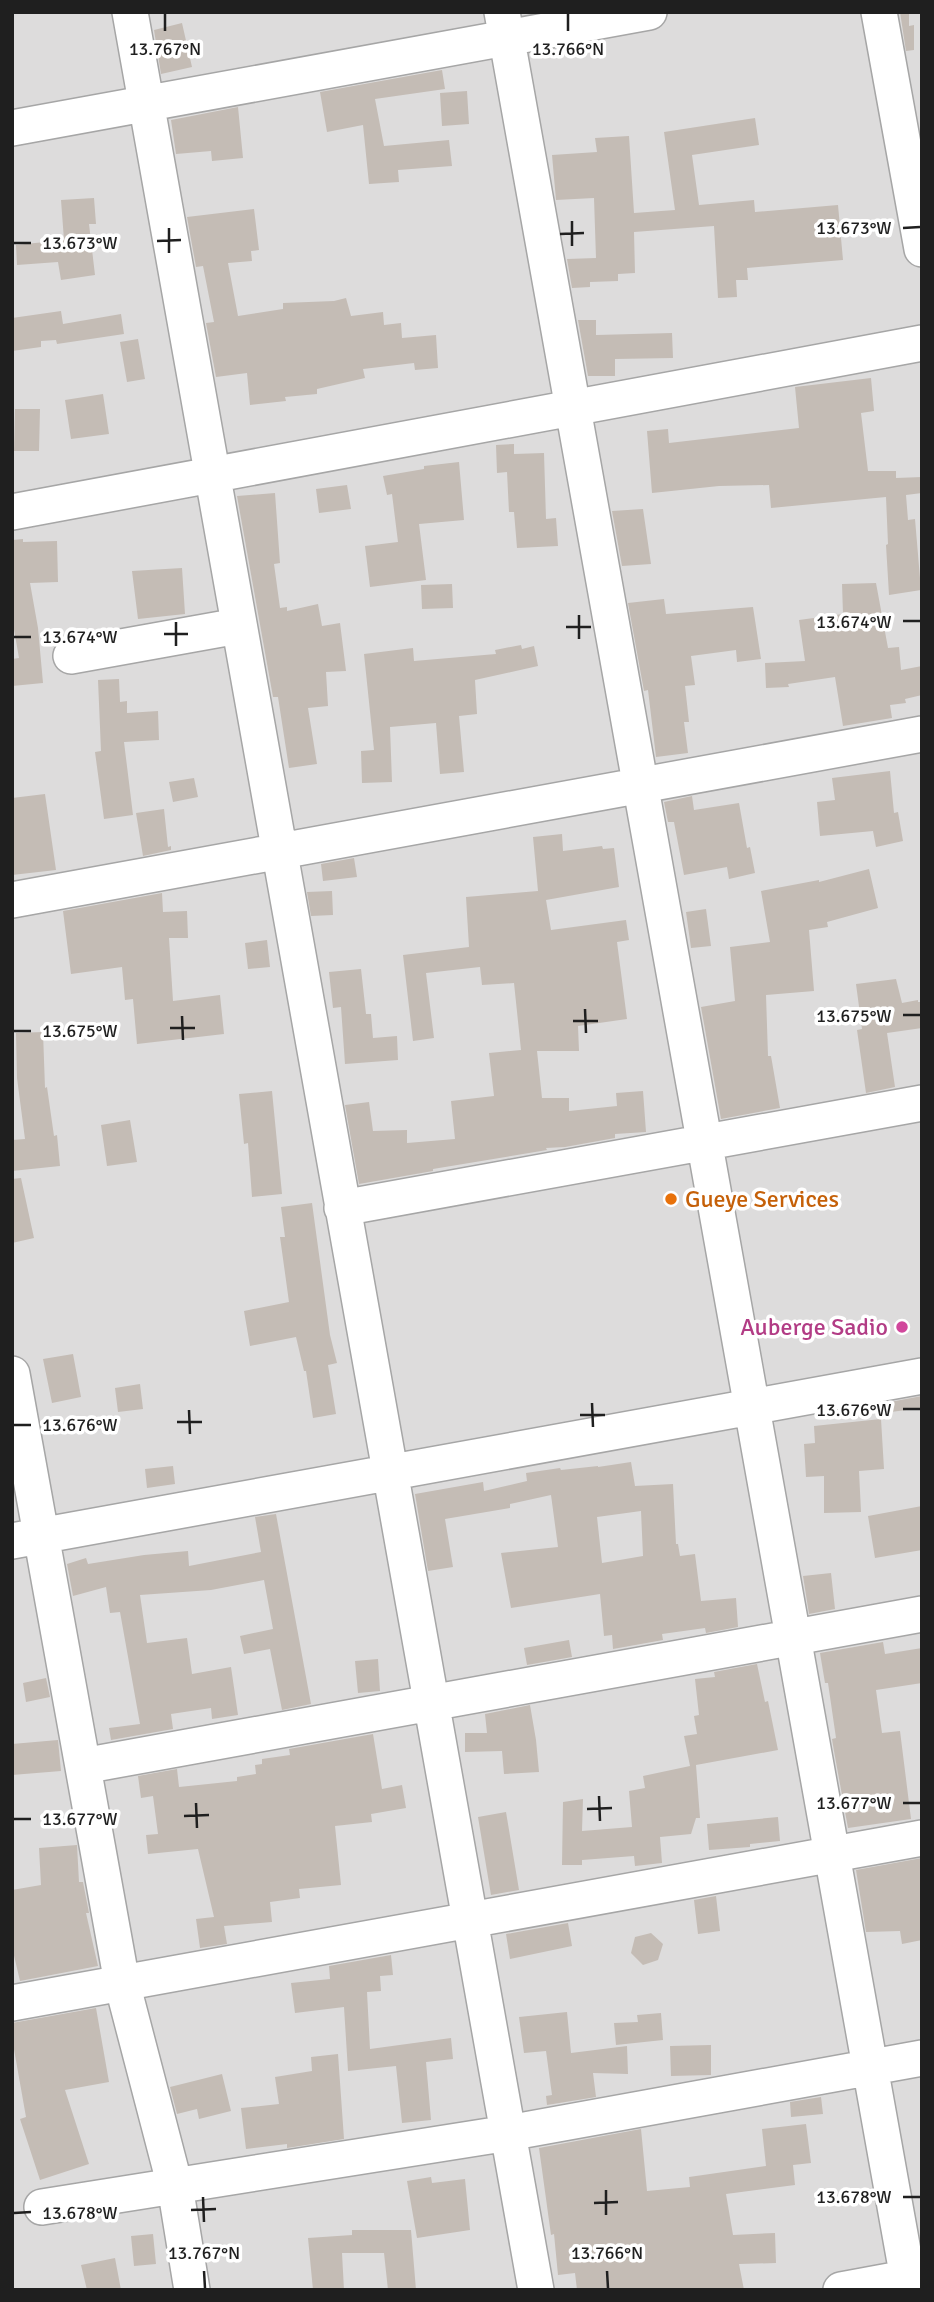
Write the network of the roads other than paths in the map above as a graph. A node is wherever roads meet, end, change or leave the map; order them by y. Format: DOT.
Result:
graph roads {
  1 [pos="130,12"];
  2 [pos="649,12"];
  3 [pos="879,12"];
  4 [pos="504,25"];
  5 [pos="146,104"];
  6 [pos="12,128"];
  7 [pos="922,249"];
  8 [pos="922,343"];
  9 [pos="573,408"];
  10 [pos="211,475"];
  11 [pos="12,512"];
  12 [pos="238,626"];
  13 [pos="71,656"];
  14 [pos="922,734"];
  15 [pos="641,785"];
  16 [pos="278,851"];
  17 [pos="12,900"];
  18 [pos="922,1103"];
  19 [pos="705,1142"];
  20 [pos="342,1208"];
  21 [pos="12,1374"];
  22 [pos="922,1376"];
  23 [pos="752,1406"];
  24 [pos="390,1472"];
  25 [pos="27,1538"];
  26 [pos="922,1614"];
  27 [pos="793,1637"];
  28 [pos="431,1703"];
  29 [pos="83,1766"];
  30 [pos="922,1838"];
  31 [pos="832,1855"];
  32 [pos="470,1920"];
  33 [pos="122,1983"];
  34 [pos="12,2003"];
  35 [pos="922,2058"];
  36 [pos="870,2067"];
  37 [pos="508,2133"];
  38 [pos="175,2186"];
  39 [pos="42,2207"];
  40 [pos="913,2281"];
  41 [pos="192,2290"];
  42 [pos="536,2290"];
  43 [pos="841,2290"];
  1 -- 5 [label="street"];
  2 -- 4 [label="street"];
  3 -- 7 [label="street"];
  4 -- 5 [label="street"];
  4 -- 9 [label="street"];
  5 -- 6 [label="street"];
  5 -- 10 [label="street"];
  8 -- 9 [label="street"];
  9 -- 10 [label="street"];
  9 -- 15 [label="street"];
  10 -- 11 [label="street"];
  10 -- 12 [label="street"];
  12 -- 13 [label="street"];
  12 -- 16 [label="street"];
  14 -- 15 [label="street"];
  15 -- 16 [label="street"];
  15 -- 19 [label="street"];
  16 -- 17 [label="street"];
  16 -- 20 [label="street"];
  18 -- 19 [label="street"];
  19 -- 20 [label="street"];
  19 -- 23 [label="street"];
  20 -- 24 [label="street"];
  21 -- 25 [label="street"];
  22 -- 23 [label="street"];
  23 -- 24 [label="street"];
  23 -- 27 [label="street"];
  24 -- 25 [label="street"];
  24 -- 28 [label="street"];
  25 -- 29 [label="street"];
  26 -- 27 [label="street"];
  27 -- 28 [label="street"];
  27 -- 31 [label="street"];
  28 -- 29 [label="street"];
  28 -- 32 [label="street"];
  29 -- 33 [label="street"];
  30 -- 31 [label="street"];
  31 -- 32 [label="street"];
  31 -- 36 [label="street"];
  32 -- 33 [label="street"];
  32 -- 37 [label="street"];
  33 -- 34 [label="street"];
  33 -- 38 [label="street"];
  35 -- 36 [label="street"];
  36 -- 37 [label="street"];
  36 -- 40 [label="street"];
  37 -- 38 [label="street"];
  37 -- 42 [label="street"];
  38 -- 39 [label="street"];
  38 -- 41 [label="street"];
  40 -- 43 [label="street"];
}
